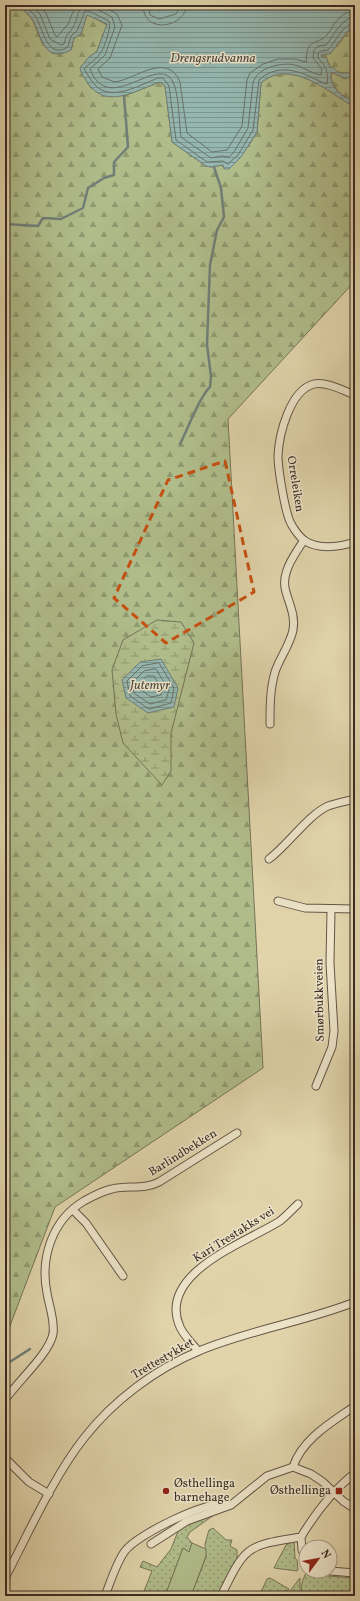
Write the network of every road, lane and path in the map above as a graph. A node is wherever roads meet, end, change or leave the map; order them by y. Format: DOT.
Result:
graph roads {
  1 [pos="355,395"];
  2 [pos="304,540"];
  3 [pos="355,542"];
  4 [pos="270,724"];
  5 [pos="355,799"];
  6 [pos="269,859"];
  7 [pos="278,901"];
  8 [pos="355,909"];
  9 [pos="331,910"];
  10 [pos="316,1086"];
  11 [pos="237,1133"];
  12 [pos="298,1204"];
  13 [pos="73,1210"];
  14 [pos="123,1276"];
  15 [pos="355,1302"];
  16 [pos="198,1351"];
  17 [pos="5,1400"];
  18 [pos="355,1406"];
  19 [pos="5,1458"];
  20 [pos="294,1467"];
  21 [pos="355,1473"];
  22 [pos="334,1490"];
  23 [pos="49,1494"];
  24 [pos="231,1505"];
  25 [pos="355,1508"];
  26 [pos="301,1536"];
  27 [pos="301,1539"];
  28 [pos="151,1544"];
  29 [pos="338,1572"];
  30 [pos="355,1573"];
  31 [pos="5,1578"];
  32 [pos="105,1596"];
  33 [pos="221,1596"];
  1 -- 2 [label="street, Orreleiken"];
  2 -- 3 [label="street"];
  2 -- 4 [label="street"];
  5 -- 6 [label="street"];
  7 -- 9 [label="street"];
  8 -- 9 [label="street"];
  9 -- 10 [label="street, Smørbukkveien"];
  11 -- 13 [label="street, Barlindbekken"];
  12 -- 16 [label="street, Kari Trestakks vei"];
  13 -- 14 [label="street"];
  13 -- 17 [label="street, Barlindbekken"];
  15 -- 16 [label="street, Trettestykket"];
  16 -- 23 [label="street, Trettestykket"];
  18 -- 20 [label="street"];
  19 -- 23 [label="street"];
  20 -- 22 [label="street"];
  20 -- 24 [label="street"];
  21 -- 22 [label="street"];
  22 -- 25 [label="street"];
  22 -- 26 [label="street"];
  23 -- 31 [label="street, Trettestykket"];
  24 -- 28 [label="street"];
  24 -- 32 [label="street"];
  26 -- 27 [label="street"];
  26 -- 33 [label="street"];
  29 -- 30 [label="street"];
}
